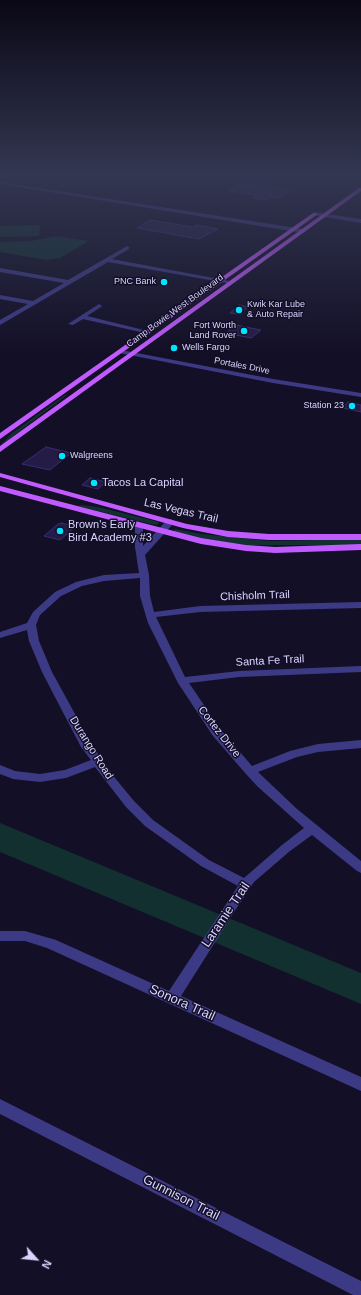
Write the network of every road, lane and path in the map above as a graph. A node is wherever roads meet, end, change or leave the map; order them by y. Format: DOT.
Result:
graph roads {
  1 [pos="284,235"];
  2 [pos="296,235"];
  3 [pos="127,248"];
  4 [pos="266,248"];
  5 [pos="276,250"];
  6 [pos="107,260"];
  7 [pos="0,270"];
  8 [pos="221,280"];
  9 [pos="69,282"];
  10 [pos="232,282"];
  11 [pos="0,297"];
  12 [pos="34,303"];
  13 [pos="99,306"];
  14 [pos="82,317"];
  15 [pos="0,324"];
  16 [pos="71,324"];
  17 [pos="149,332"];
  18 [pos="121,352"];
  19 [pos="133,354"];
  20 [pos="66,390"];
  21 [pos="78,393"];
  22 [pos="361,395"];
  23 [pos="0,437"];
  24 [pos="0,450"];
  25 [pos="0,475"];
  26 [pos="0,487"];
  27 [pos="44,488"];
  28 [pos="70,507"];
  29 [pos="122,509"];
  30 [pos="170,522"];
  31 [pos="139,526"];
  32 [pos="160,532"];
  33 [pos="361,537"];
  34 [pos="361,547"];
  35 [pos="141,554"];
  36 [pos="144,575"];
  37 [pos="361,605"];
  38 [pos="151,615"];
  39 [pos="31,625"];
  40 [pos="0,634"];
  41 [pos="361,669"];
  42 [pos="182,681"];
  43 [pos="361,744"];
  44 [pos="98,762"];
  45 [pos="0,769"];
  46 [pos="250,771"];
  47 [pos="313,828"];
  48 [pos="361,868"];
  49 [pos="246,885"];
  50 [pos="0,936"];
  51 [pos="172,999"];
  52 [pos="361,1084"];
  53 [pos="0,1106"];
  54 [pos="361,1290"];
  1 -- 4 [label="main road, Camp Bowie West Boulevard"];
  2 -- 5 [label="main road, Camp Bowie West Boulevard"];
  3 -- 6 [label="street"];
  4 -- 5 [label="main road"];
  4 -- 8 [label="main road, Camp Bowie West Boulevard"];
  5 -- 10 [label="main road, Camp Bowie West Boulevard"];
  6 -- 8 [label="street"];
  6 -- 9 [label="street"];
  7 -- 9 [label="street"];
  8 -- 10 [label="street"];
  8 -- 17 [label="main road, Camp Bowie West Boulevard"];
  9 -- 12 [label="street"];
  10 -- 19 [label="main road, Camp Bowie West Boulevard"];
  11 -- 12 [label="street"];
  12 -- 15 [label="street"];
  13 -- 14 [label="street"];
  14 -- 16 [label="street"];
  14 -- 17 [label="street"];
  17 -- 18 [label="main road, Camp Bowie West Boulevard"];
  18 -- 19 [label="street, Portales Drive"];
  18 -- 20 [label="main road, Camp Bowie West Boulevard"];
  19 -- 21 [label="main road, Camp Bowie West Boulevard"];
  19 -- 22 [label="street, Portales Drive"];
  20 -- 21 [label="main road"];
  20 -- 23 [label="main road, Camp Bowie West Boulevard"];
  21 -- 24 [label="main road, Camp Bowie West Boulevard"];
  25 -- 27 [label="main road, Las Vegas Trail"];
  26 -- 27 [label="main road"];
  26 -- 28 [label="main road"];
  27 -- 29 [label="main road, Las Vegas Trail"];
  28 -- 29 [label="main road"];
  28 -- 31 [label="main road"];
  29 -- 30 [label="main road, Las Vegas Trail"];
  30 -- 32 [label="street"];
  30 -- 33 [label="main road, Las Vegas Trail"];
  31 -- 32 [label="main road"];
  31 -- 35 [label="street, Cortez Drive"];
  32 -- 34 [label="main road"];
  32 -- 35 [label="street"];
  35 -- 36 [label="street, Cortez Drive"];
  36 -- 38 [label="street, Cortez Drive"];
  36 -- 39 [label="street"];
  37 -- 38 [label="street, Chisholm Trail"];
  38 -- 42 [label="street, Cortez Drive"];
  39 -- 40 [label="street"];
  39 -- 44 [label="street, Durango Road"];
  41 -- 42 [label="street, Santa Fe Trail"];
  42 -- 46 [label="street, Cortez Drive"];
  43 -- 46 [label="street"];
  44 -- 45 [label="street"];
  44 -- 49 [label="street, Durango Road"];
  46 -- 47 [label="street, Cortez Drive"];
  47 -- 48 [label="street, Cortez Drive"];
  47 -- 49 [label="street, Laramie Trail"];
  49 -- 51 [label="street, Laramie Trail"];
  50 -- 51 [label="street, Sonora Trail"];
  51 -- 52 [label="street, Sonora Trail"];
  53 -- 54 [label="street, Gunnison Trail"];
}
